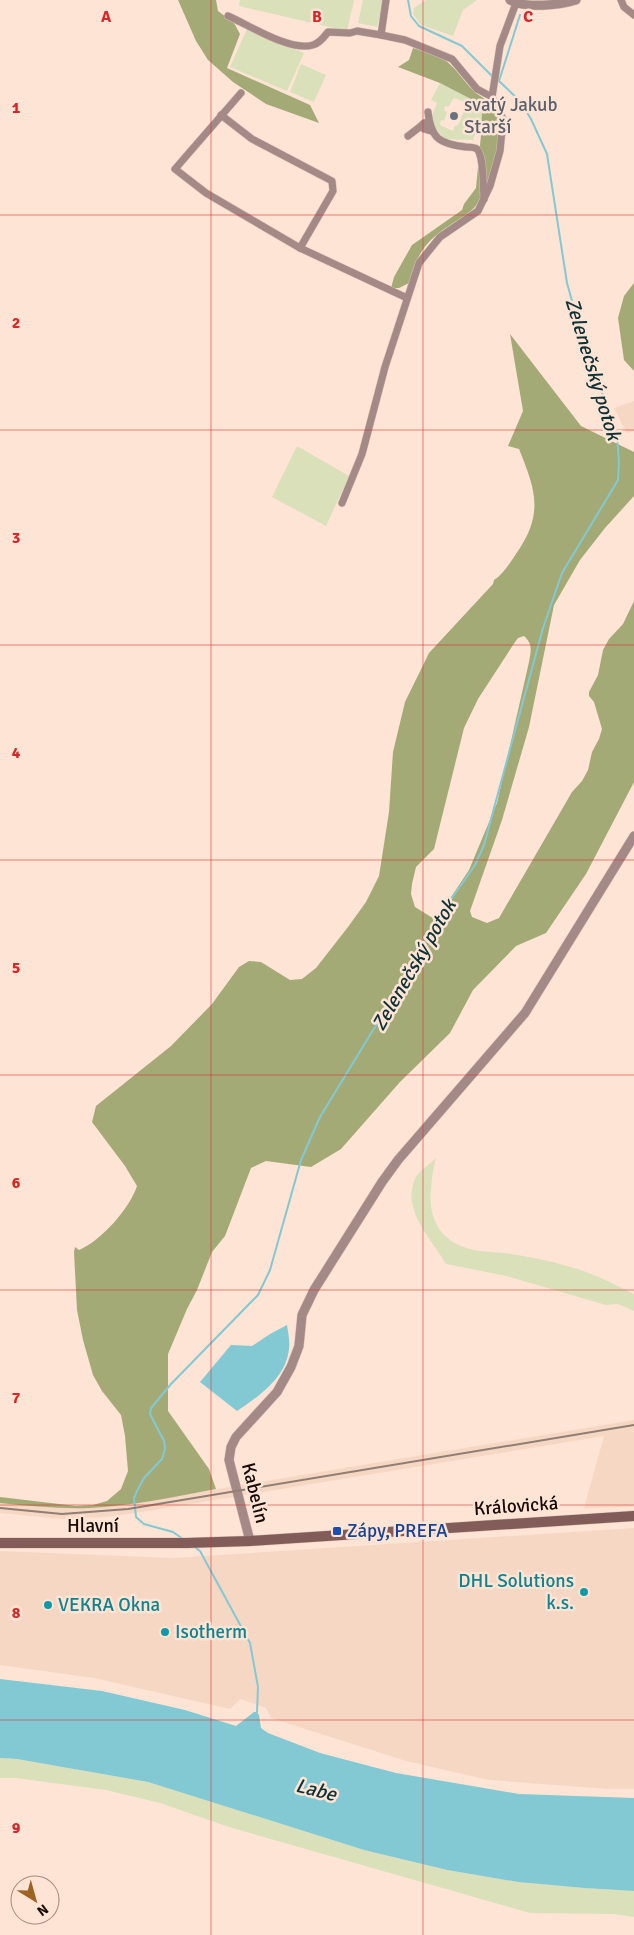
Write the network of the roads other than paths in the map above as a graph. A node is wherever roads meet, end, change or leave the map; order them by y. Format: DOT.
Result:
graph roads {
  1 [pos="386,0"];
  2 [pos="576,0"];
  3 [pos="621,0"];
  4 [pos="513,2"];
  5 [pos="634,15"];
  6 [pos="228,16"];
  7 [pos="381,35"];
  8 [pos="240,93"];
  9 [pos="492,97"];
  10 [pos="428,112"];
  11 [pos="221,116"];
  12 [pos="430,122"];
  13 [pos="420,126"];
  14 [pos="431,130"];
  15 [pos="408,136"];
  16 [pos="484,199"];
  17 [pos="300,248"];
  18 [pos="407,298"];
  19 [pos="342,503"];
  20 [pos="634,836"];
  21 [pos="634,1516"];
  22 [pos="250,1541"];
  23 [pos="205,1542"];
  24 [pos="0,1543"];
  1 -- 7 [label="street"];
  2 -- 4 [label="street"];
  3 -- 5 [label="street"];
  4 -- 9 [label="street"];
  6 -- 7 [label="street"];
  7 -- 9 [label="street"];
  8 -- 11 [label="street"];
  9 -- 16 [label="street"];
  10 -- 12 [label="street"];
  11 -- 17 [label="street"];
  11 -- 17 [label="street"];
  12 -- 13 [label="street"];
  12 -- 14 [label="street"];
  13 -- 14 [label="street"];
  13 -- 15 [label="street"];
  14 -- 16 [label="street"];
  16 -- 18 [label="street"];
  17 -- 18 [label="street"];
  18 -- 19 [label="street"];
  20 -- 22 [label="street, Kabelín"];
  21 -- 22 [label="main road, Královická"];
  22 -- 23 [label="main road, Královická"];
  23 -- 24 [label="main road, Hlavní"];
}
